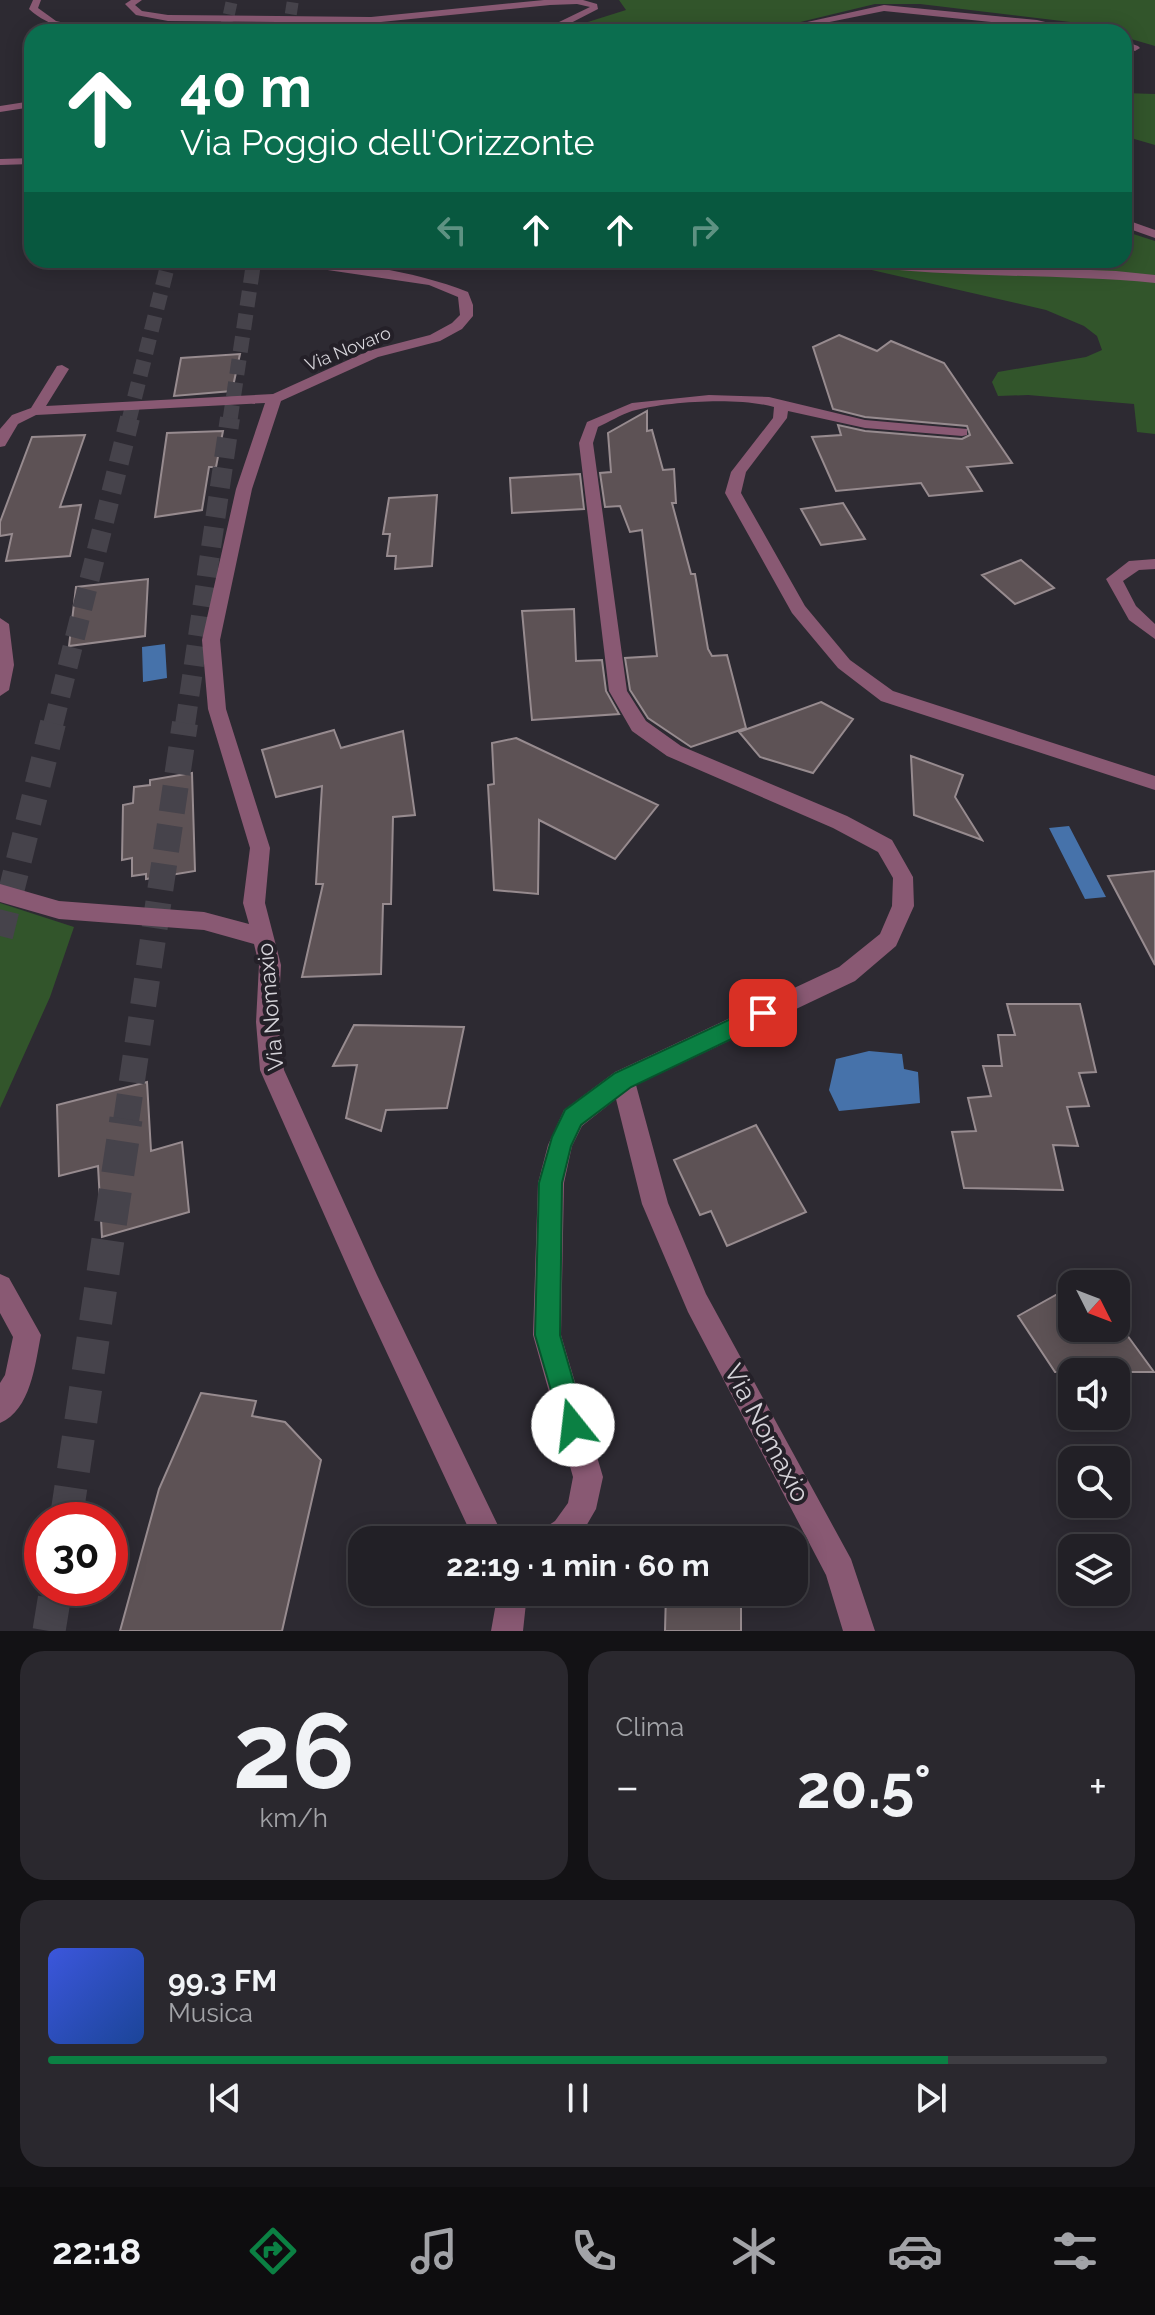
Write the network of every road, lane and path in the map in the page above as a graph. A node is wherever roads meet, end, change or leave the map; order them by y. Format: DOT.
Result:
graph roads {
  1 [pos="37,0"];
  2 [pos="138,0"];
  3 [pos="245,20"];
  4 [pos="65,24"];
  5 [pos="220,24"];
  6 [pos="553,24"];
  7 [pos="806,24"];
  8 [pos="1042,24"];
  9 [pos="1132,47"];
  10 [pos="1135,48"];
  11 [pos="24,105"];
  12 [pos="0,109"];
  13 [pos="24,161"];
  14 [pos="0,162"];
  15 [pos="1132,226"];
  16 [pos="1155,234"];
  17 [pos="338,268"];
  18 [pos="912,268"];
  19 [pos="1155,279"];
  20 [pos="62,369"];
  21 [pos="276,398"];
  22 [pos="782,405"];
  23 [pos="36,411"];
  24 [pos="962,432"];
  25 [pos="0,443"];
  26 [pos="1155,564"];
  27 [pos="0,624"];
  28 [pos="1155,633"];
  29 [pos="0,690"];
  30 [pos="1155,783"];
  31 [pos="0,893"];
  32 [pos="265,938"];
  33 [pos="623,1080"];
  34 [pos="0,1287"];
  35 [pos="0,1409"];
  36 [pos="483,1526"];
  37 [pos="570,1526"];
  38 [pos="511,1606"];
  39 [pos="507,1631"];
  40 [pos="859,1631"];
  1 -- 4 [label="street"];
  2 -- 3 [label="street"];
  3 -- 5 [label="street"];
  3 -- 6 [label="street"];
  7 -- 8 [label="street"];
  9 -- 10 [label="street"];
  11 -- 12 [label="street"];
  13 -- 14 [label="street"];
  15 -- 16 [label="street"];
  17 -- 21 [label="street, Via Novaro"];
  18 -- 19 [label="street"];
  20 -- 23 [label="street"];
  21 -- 23 [label="street, Via Novaro"];
  21 -- 32 [label="street, Via Nomaxio"];
  22 -- 24 [label="street"];
  22 -- 30 [label="street"];
  22 -- 33 [label="street"];
  23 -- 25 [label="street"];
  26 -- 28 [label="street"];
  27 -- 29 [label="street"];
  31 -- 32 [label="street"];
  32 -- 36 [label="street, Via Nomaxio"];
  33 -- 37 [label="street"];
  33 -- 40 [label="street, Via Nomaxio"];
  34 -- 35 [label="street"];
  38 -- 39 [label="street"];
}
